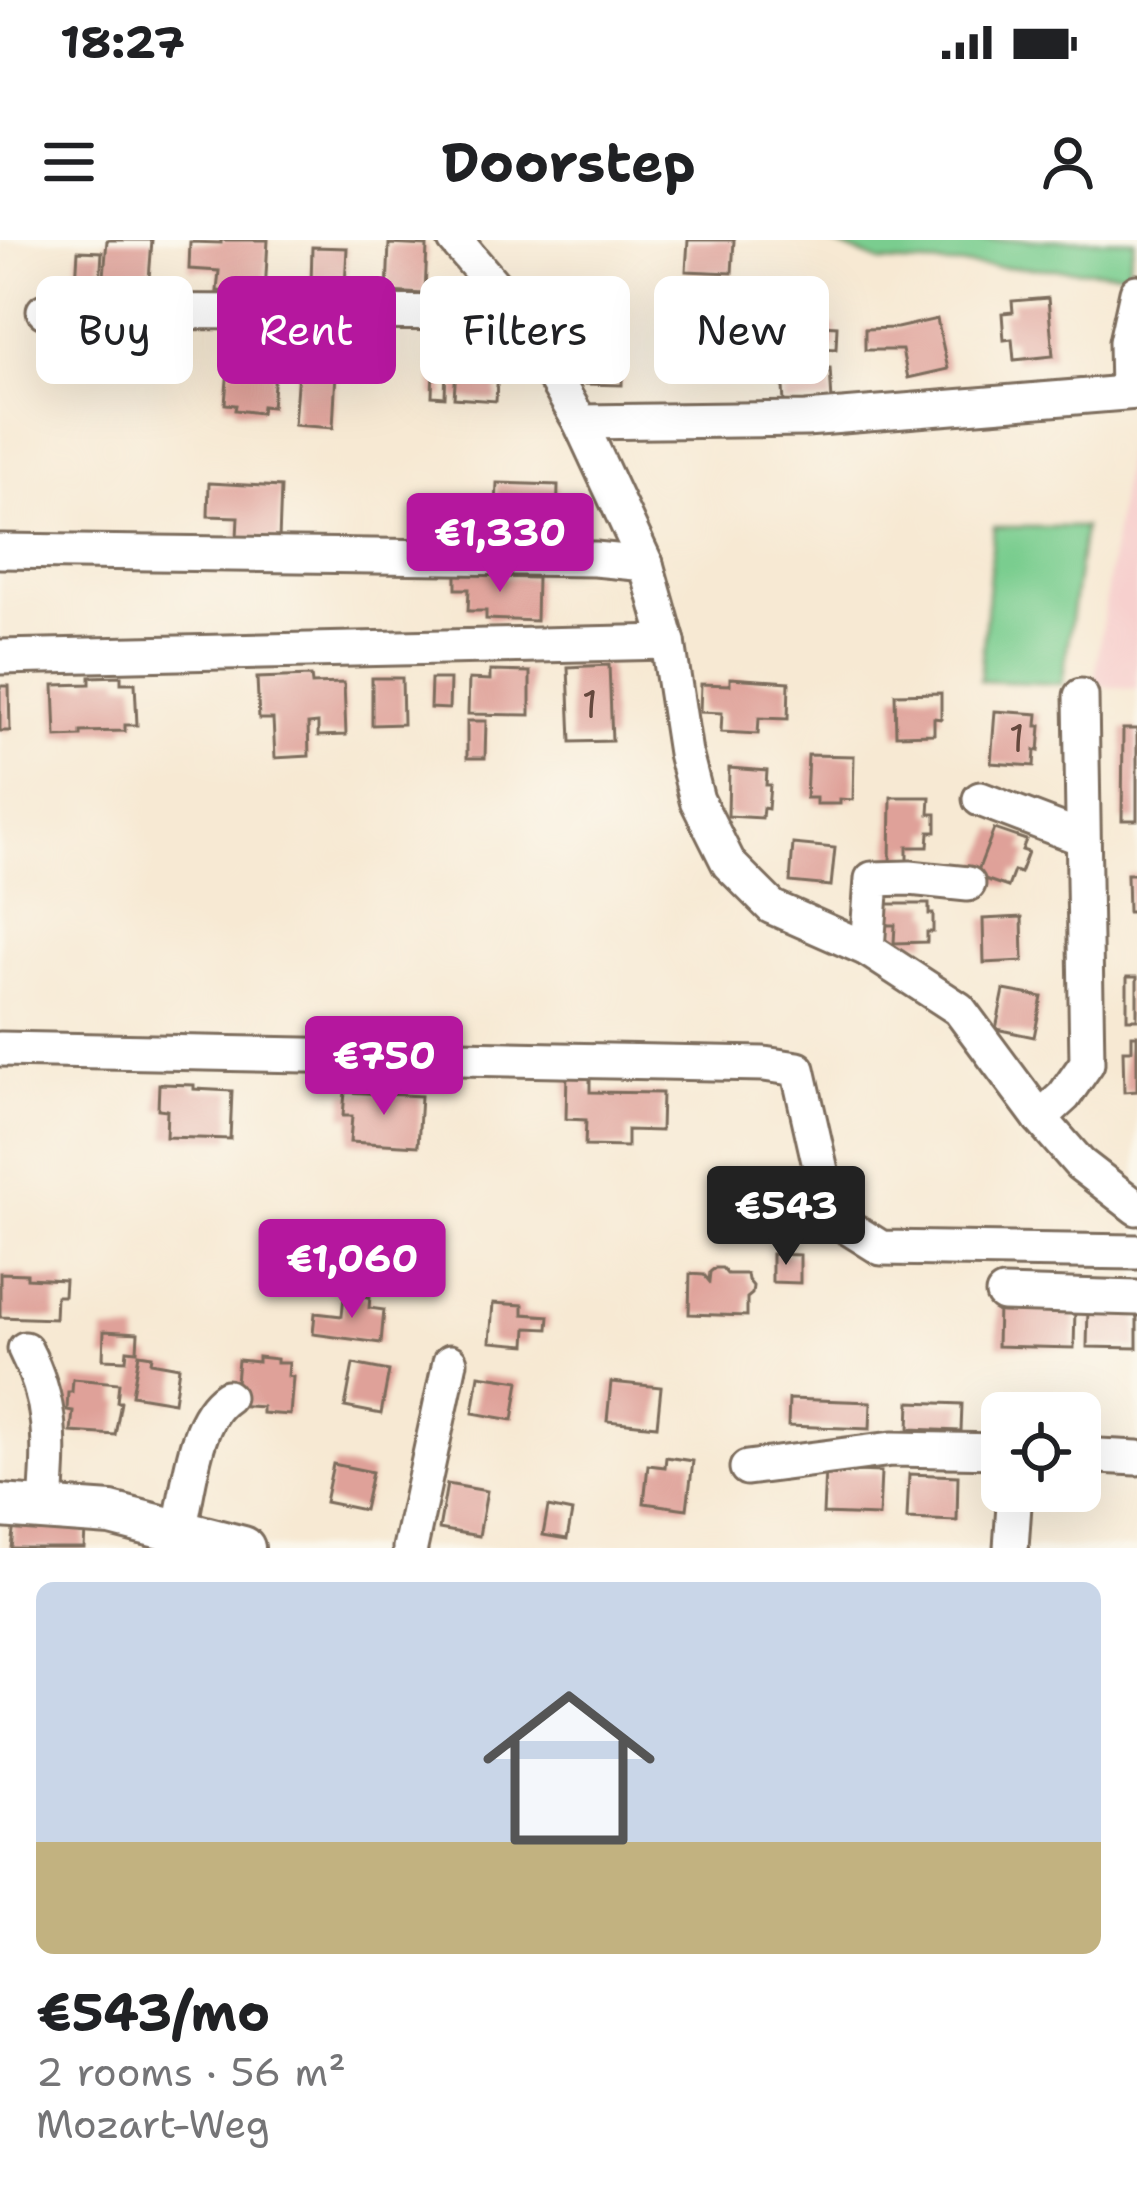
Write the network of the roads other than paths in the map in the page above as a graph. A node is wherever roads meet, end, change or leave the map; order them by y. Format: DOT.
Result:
graph roads {
  1 [pos="455,240"];
  2 [pos="486,276"];
  3 [pos="1137,292"];
  4 [pos="193,312"];
  5 [pos="420,313"];
  6 [pos="558,384"];
  7 [pos="1132,392"];
  8 [pos="580,422"];
  9 [pos="0,551"];
  10 [pos="646,564"];
  11 [pos="668,642"];
  12 [pos="0,657"];
  13 [pos="1081,695"];
  14 [pos="980,799"];
  15 [pos="1082,838"];
  16 [pos="968,884"];
  17 [pos="867,949"];
  18 [pos="0,1049"];
  19 [pos="1040,1118"];
  20 [pos="1137,1208"];
  21 [pos="1137,1252"];
  22 [pos="1003,1294"];
  23 [pos="1137,1298"];
  24 [pos="25,1349"];
  25 [pos="450,1362"];
  26 [pos="227,1397"];
  27 [pos="981,1451"];
  28 [pos="1101,1456"];
  29 [pos="1137,1458"];
  30 [pos="747,1468"];
  31 [pos="0,1506"];
  32 [pos="46,1507"];
  33 [pos="1014,1512"];
  34 [pos="178,1530"];
  35 [pos="242,1548"];
  36 [pos="410,1548"];
  37 [pos="1011,1548"];
  1 -- 2 [label="street"];
  3 -- 7 [label="street"];
  4 -- 5 [label="street"];
  6 -- 8 [label="street"];
  7 -- 8 [label="street"];
  8 -- 10 [label="street"];
  9 -- 10 [label="street"];
  10 -- 11 [label="street"];
  11 -- 12 [label="street"];
  11 -- 17 [label="street"];
  13 -- 15 [label="street"];
  14 -- 15 [label="street"];
  15 -- 19 [label="street"];
  16 -- 17 [label="street"];
  17 -- 19 [label="street"];
  18 -- 21 [label="street"];
  19 -- 20 [label="street"];
  22 -- 23 [label="street"];
  24 -- 32 [label="street"];
  25 -- 36 [label="street"];
  26 -- 34 [label="street"];
  27 -- 30 [label="street"];
  28 -- 29 [label="street"];
  31 -- 32 [label="main road"];
  32 -- 34 [label="main road"];
  33 -- 37 [label="street"];
  34 -- 35 [label="main road"];
}
